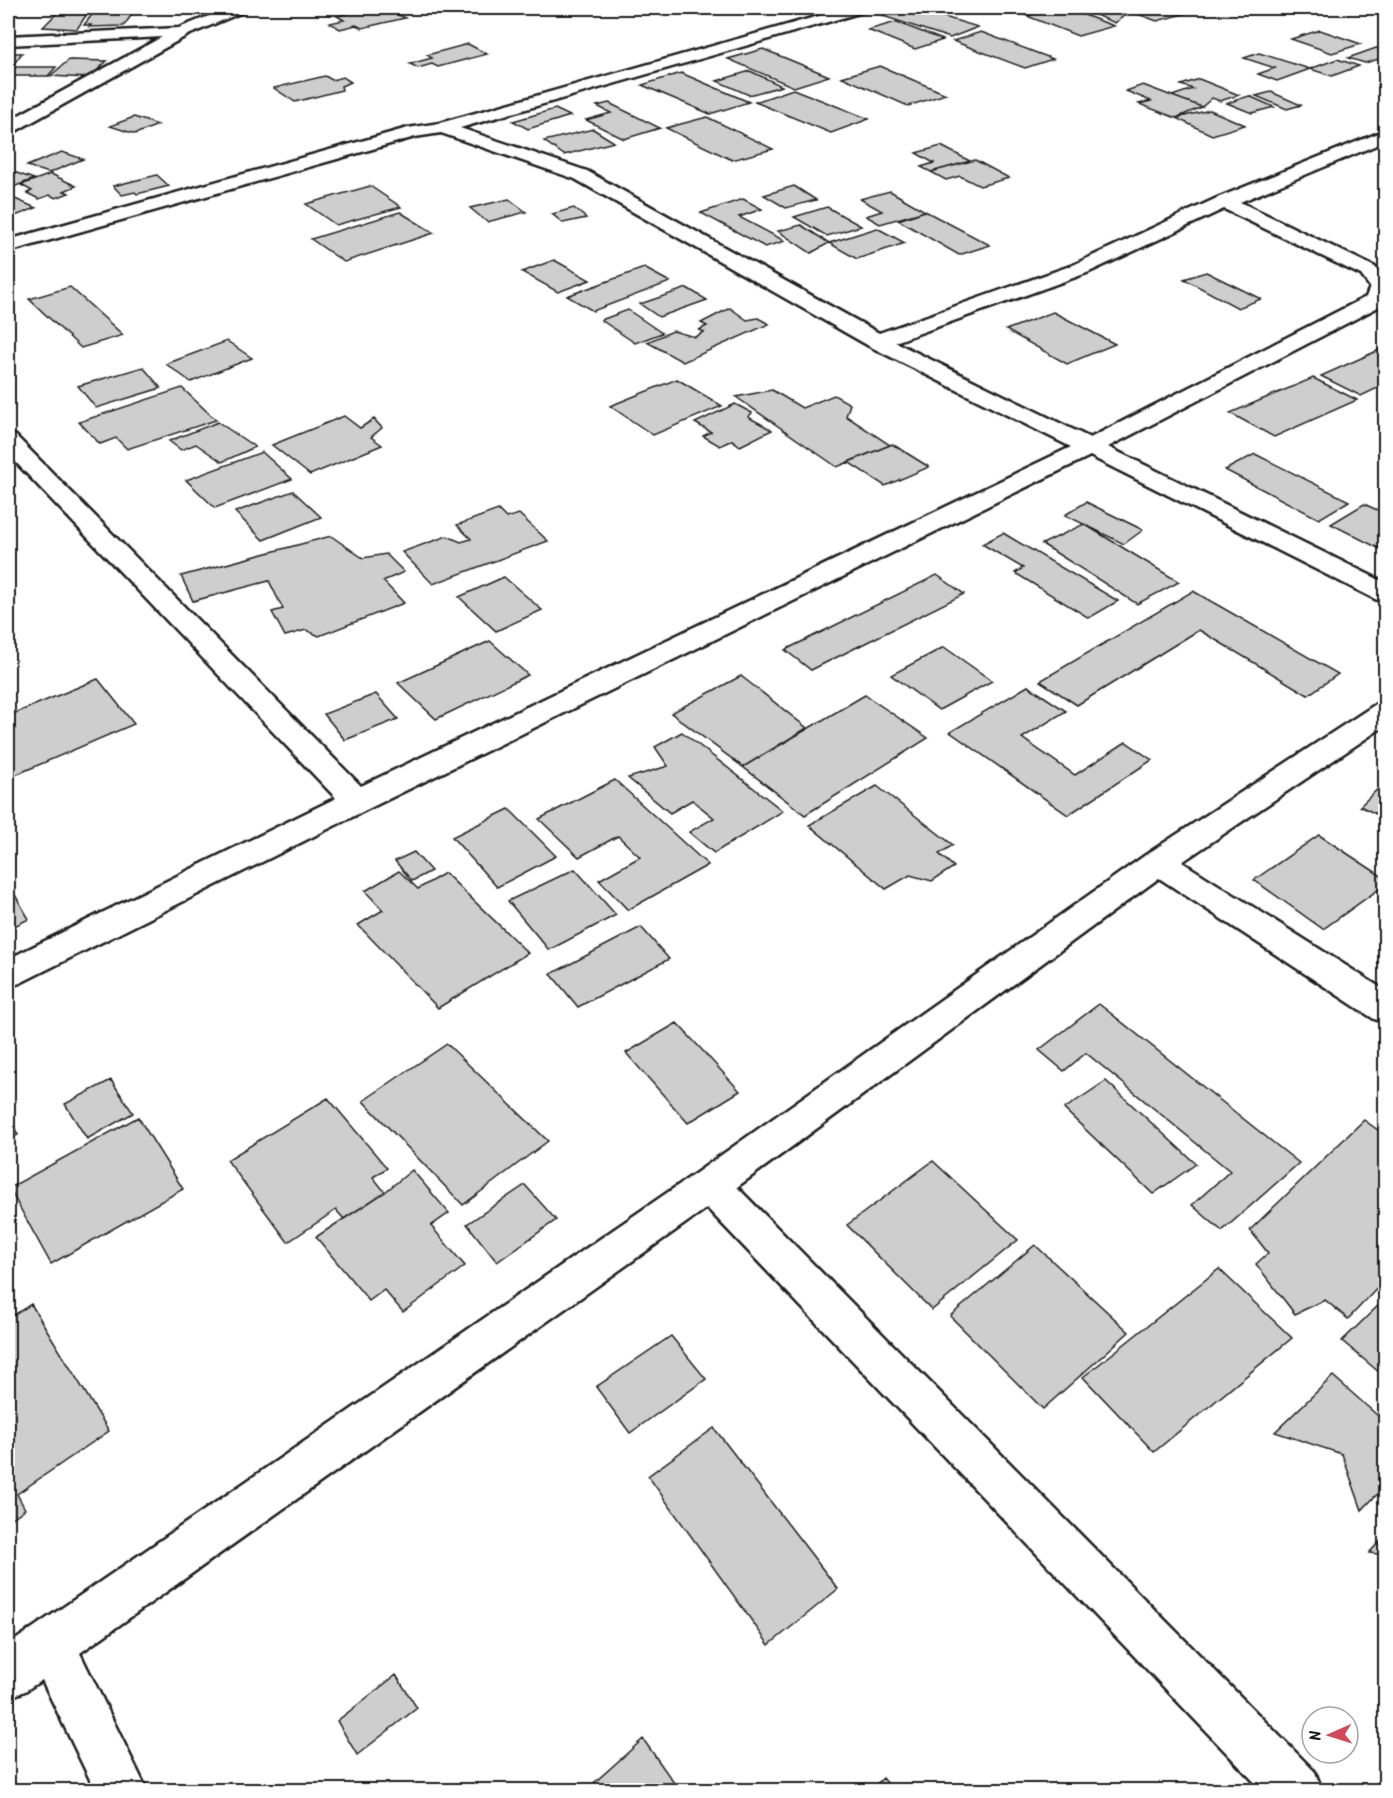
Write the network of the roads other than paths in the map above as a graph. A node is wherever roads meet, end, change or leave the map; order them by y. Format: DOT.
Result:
graph roads {
  1 [pos="240,8"];
  2 [pos="861,8"];
  3 [pos="183,32"];
  4 [pos="8,40"];
  5 [pos="8,128"];
  6 [pos="442,128"];
  7 [pos="1386,135"];
  8 [pos="1224,202"];
  9 [pos="8,246"];
  10 [pos="877,341"];
  11 [pos="8,441"];
  12 [pos="1088,448"];
  13 [pos="1386,594"];
  14 [pos="1386,711"];
  15 [pos="357,801"];
  16 [pos="1158,862"];
  17 [pos="8,974"];
  18 [pos="1386,1009"];
  19 [pos="710,1185"];
  20 [pos="50,1645"];
  21 [pos="8,1674"];
  22 [pos="122,1791"];
  23 [pos="1297,1791"];
  1 -- 3 [label="street"];
  2 -- 6 [label="street"];
  3 -- 4 [label="street"];
  3 -- 5 [label="street"];
  6 -- 9 [label="street"];
  6 -- 10 [label="street"];
  7 -- 8 [label="street"];
  8 -- 10 [label="street"];
  8 -- 12 [label="street"];
  10 -- 12 [label="street"];
  11 -- 15 [label="street"];
  12 -- 13 [label="street"];
  12 -- 15 [label="street"];
  14 -- 16 [label="street"];
  15 -- 17 [label="street"];
  16 -- 18 [label="street"];
  16 -- 19 [label="street"];
  19 -- 20 [label="street"];
  19 -- 23 [label="street"];
  20 -- 21 [label="street"];
  20 -- 22 [label="street"];
}
